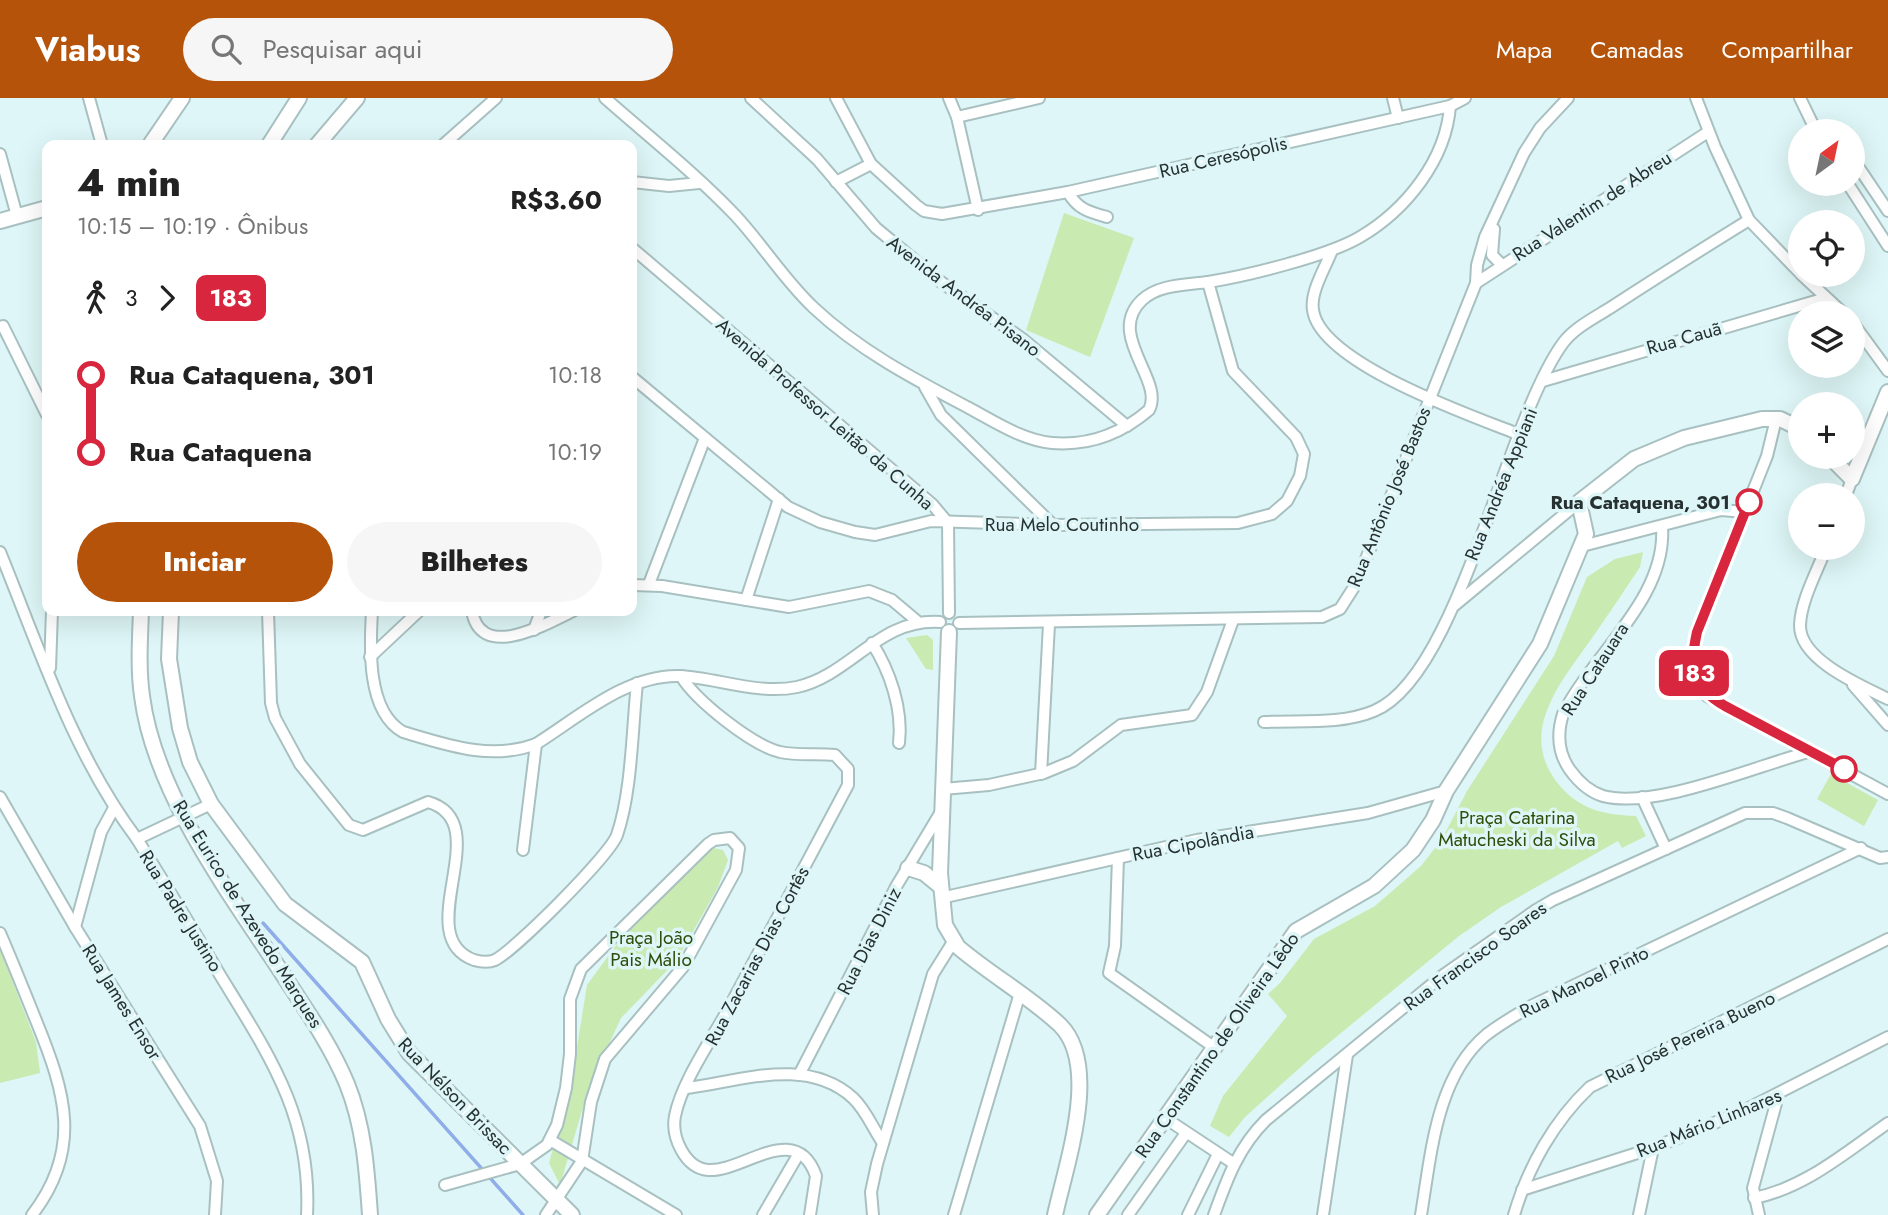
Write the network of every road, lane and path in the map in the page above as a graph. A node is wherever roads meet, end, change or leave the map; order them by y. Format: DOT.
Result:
graph roads {
  1 [pos="89,98"];
  2 [pos="182,98"];
  3 [pos="299,98"];
  4 [pos="357,98"];
  5 [pos="496,98"];
  6 [pos="605,98"];
  7 [pos="751,98"];
  8 [pos="836,98"];
  9 [pos="949,98"];
  10 [pos="1039,98"];
  11 [pos="1393,98"];
  12 [pos="1465,98"];
  13 [pos="1568,98"];
  14 [pos="1696,98"];
  15 [pos="1800,98"];
  16 [pos="1450,106"];
  17 [pos="957,117"];
  18 [pos="1398,118"];
  19 [pos="1810,119"];
  20 [pos="1708,132"];
  21 [pos="101,140"];
  22 [pos="153,140"];
  23 [pos="272,140"];
  24 [pos="321,140"];
  25 [pos="449,140"];
  26 [pos="0,154"];
  27 [pos="871,164"];
  28 [pos="1866,178"];
  29 [pos="836,182"];
  30 [pos="637,183"];
  31 [pos="699,183"];
  32 [pos="1068,192"];
  33 [pos="1856,196"];
  34 [pos="42,209"];
  35 [pos="978,210"];
  36 [pos="1888,211"];
  37 [pos="17,216"];
  38 [pos="1107,217"];
  39 [pos="1749,220"];
  40 [pos="0,221"];
  41 [pos="1495,222"];
  42 [pos="1888,246"];
  43 [pos="1332,250"];
  44 [pos="637,252"];
  45 [pos="1788,260"];
  46 [pos="1502,264"];
  47 [pos="1208,282"];
  48 [pos="1476,283"];
  49 [pos="1815,287"];
  50 [pos="1826,298"];
  51 [pos="1829,301"];
  52 [pos="3,326"];
  53 [pos="1865,339"];
  54 [pos="1888,371"];
  55 [pos="637,381"];
  56 [pos="1543,381"];
  57 [pos="924,386"];
  58 [pos="1888,392"];
  59 [pos="1429,397"];
  60 [pos="42,405"];
  61 [pos="1776,419"];
  62 [pos="1788,424"];
  63 [pos="1127,426"];
  64 [pos="1518,434"];
  65 [pos="705,438"];
  66 [pos="1842,469"];
  67 [pos="1852,479"];
  68 [pos="1850,483"];
  69 [pos="779,499"];
  70 [pos="1579,502"];
  71 [pos="1745,512"];
  72 [pos="948,523"];
  73 [pos="1053,525"];
  74 [pos="1662,527"];
  75 [pos="1582,547"];
  76 [pos="0,552"];
  77 [pos="1821,560"];
  78 [pos="649,584"];
  79 [pos="637,585"];
  80 [pos="746,600"];
  81 [pos="1453,606"];
  82 [pos="47,616"];
  83 [pos="52,616"];
  84 [pos="141,616"];
  85 [pos="171,616"];
  86 [pos="268,616"];
  87 [pos="372,616"];
  88 [pos="414,616"];
  89 [pos="472,616"];
  90 [pos="539,616"];
  91 [pos="563,616"];
  92 [pos="1233,620"];
  93 [pos="917,621"];
  94 [pos="29,623"];
  95 [pos="1049,624"];
  96 [pos="949,626"];
  97 [pos="534,630"];
  98 [pos="872,643"];
  99 [pos="370,657"];
  100 [pos="50,675"];
  101 [pos="681,676"];
  102 [pos="1847,679"];
  103 [pos="637,683"];
  104 [pos="1888,699"];
  105 [pos="1264,722"];
  106 [pos="1888,724"];
  107 [pos="899,743"];
  108 [pos="536,744"];
  109 [pos="1812,751"];
  110 [pos="1041,774"];
  111 [pos="943,789"];
  112 [pos="1446,791"];
  113 [pos="1888,794"];
  114 [pos="0,797"];
  115 [pos="1642,797"];
  116 [pos="211,804"];
  117 [pos="114,808"];
  118 [pos="942,810"];
  119 [pos="185,816"];
  120 [pos="137,839"];
  121 [pos="1861,848"];
  122 [pos="1666,849"];
  123 [pos="523,850"];
  124 [pos="1888,857"];
  125 [pos="1118,858"];
  126 [pos="908,868"];
  127 [pos="941,892"];
  128 [pos="75,927"];
  129 [pos="0,933"];
  130 [pos="1888,939"];
  131 [pos="953,942"];
  132 [pos="1020,993"];
  133 [pos="1888,1037"];
  134 [pos="1215,1048"];
  135 [pos="1347,1055"];
  136 [pos="799,1074"];
  137 [pos="687,1088"];
  138 [pos="1778,1096"];
  139 [pos="1165,1118"];
  140 [pos="1888,1123"];
  141 [pos="1186,1133"];
  142 [pos="550,1140"];
  143 [pos="883,1143"];
  144 [pos="1653,1149"];
  145 [pos="1218,1154"];
  146 [pos="798,1155"];
  147 [pos="582,1161"];
  148 [pos="1233,1163"];
  149 [pos="520,1164"];
  150 [pos="444,1185"];
  151 [pos="1522,1190"];
  152 [pos="1754,1198"];
  153 [pos="555,1201"];
  154 [pos="32,1215"];
  155 [pos="215,1215"];
  156 [pos="307,1215"];
  157 [pos="370,1215"];
  158 [pos="547,1215"];
  159 [pos="572,1215"];
  160 [pos="676,1215"];
  161 [pos="763,1215"];
  162 [pos="810,1215"];
  163 [pos="873,1215"];
  164 [pos="954,1215"];
  165 [pos="1055,1215"];
  166 [pos="1097,1215"];
  167 [pos="1128,1215"];
  168 [pos="1188,1215"];
  169 [pos="1214,1215"];
  170 [pos="1323,1215"];
  171 [pos="1421,1215"];
  172 [pos="1514,1215"];
  173 [pos="1639,1215"];
  174 [pos="1759,1215"];
  1 -- 21 [label="street"];
  2 -- 22 [label="street"];
  3 -- 23 [label="street"];
  4 -- 24 [label="street"];
  5 -- 25 [label="street"];
  6 -- 31 [label="street"];
  7 -- 29 [label="street, Avenida Andréa Pisano"];
  8 -- 27 [label="street"];
  9 -- 17 [label="street"];
  10 -- 17 [label="street"];
  11 -- 18 [label="street"];
  12 -- 16 [label="street, Rua Ceresópolis"];
  13 -- 41 [label="street, Rua Antônio José Bastos"];
  14 -- 20 [label="street"];
  15 -- 19 [label="street"];
  16 -- 18 [label="street, Rua Ceresópolis"];
  16 -- 43 [label="street"];
  17 -- 35 [label="street"];
  18 -- 32 [label="street, Rua Ceresópolis"];
  20 -- 39 [label="street"];
  20 -- 46 [label="street, Rua Valentim de Abreu"];
  26 -- 37 [label="street"];
  27 -- 29 [label="street"];
  27 -- 35 [label="street, Rua Ceresópolis"];
  28 -- 36 [label="street"];
  29 -- 63 [label="street, Avenida Andréa Pisano"];
  30 -- 31 [label="street"];
  31 -- 57 [label="street"];
  32 -- 35 [label="street, Rua Ceresópolis"];
  32 -- 38 [label="street"];
  33 -- 42 [label="street"];
  34 -- 37 [label="street"];
  37 -- 40 [label="street"];
  39 -- 45 [label="street"];
  39 -- 56 [label="street, Rua Andréa Appiani"];
  41 -- 46 [label="street, Rua Antônio José Bastos"];
  41 -- 48 [label="street, Rua Antônio José Bastos"];
  43 -- 47 [label="street"];
  43 -- 59 [label="street"];
  44 -- 72 [label="street, Avenida Professor Leitão da Cunha"];
  46 -- 48 [label="street, Rua Valentim de Abreu"];
  47 -- 63 [label="street"];
  47 -- 73 [label="street, Rua Melo Coutinho"];
  48 -- 59 [label="street, Rua Antônio José Bastos"];
  49 -- 50 [label="street"];
  50 -- 51 [label="street"];
  50 -- 56 [label="street, Rua Cauã"];
  52 -- 60 [label="street"];
  53 -- 54 [label="street"];
  55 -- 65 [label="street, Rua Melo Coutinho"];
  56 -- 64 [label="street, Rua Andréa Appiani"];
  57 -- 63 [label="street"];
  57 -- 73 [label="street"];
  58 -- 67 [label="street"];
  59 -- 64 [label="street"];
  59 -- 92 [label="street, Rua Antônio José Bastos"];
  61 -- 62 [label="street"];
  61 -- 70 [label="street"];
  61 -- 71 [label="street"];
  64 -- 81 [label="street, Rua Andréa Appiani"];
  65 -- 69 [label="street, Rua Melo Coutinho"];
  65 -- 78 [label="street"];
  66 -- 67 [label="street"];
  67 -- 68 [label="street"];
  69 -- 72 [label="street, Rua Melo Coutinho"];
  69 -- 80 [label="street"];
  70 -- 75 [label="street, Rua Constantino de Oliveira Lêdo"];
  70 -- 81 [label="street"];
  71 -- 74 [label="street"];
  71 -- 109 [label="street"];
  72 -- 73 [label="street, Rua Melo Coutinho"];
  72 -- 96 [label="street, Avenida Professor Leitão da Cunha"];
  74 -- 75 [label="street"];
  74 -- 115 [label="street, Rua Catauara"];
  75 -- 112 [label="street, Rua Constantino de Oliveira Lêdo"];
  76 -- 94 [label="street"];
  77 -- 102 [label="street"];
  78 -- 79 [label="street"];
  78 -- 80 [label="street"];
  80 -- 93 [label="street"];
  81 -- 105 [label="street, Rua Andréa Appiani"];
  82 -- 94 [label="street"];
  83 -- 100 [label="street, Rua Padre Justino"];
  84 -- 119 [label="street, Rua Eurico de Azevedo Marques"];
  85 -- 116 [label="street, Rua Nélson Brissac"];
  86 -- 103 [label="street"];
  87 -- 99 [label="street"];
  88 -- 99 [label="street"];
  89 -- 97 [label="street"];
  90 -- 97 [label="street"];
  91 -- 97 [label="street"];
  92 -- 95 [label="street, Rua Antônio José Bastos"];
  92 -- 110 [label="street"];
  93 -- 96 [label="street"];
  93 -- 98 [label="street"];
  94 -- 100 [label="street"];
  95 -- 96 [label="street, Rua Antônio José Bastos"];
  95 -- 110 [label="street"];
  96 -- 111 [label="street"];
  98 -- 101 [label="street"];
  98 -- 107 [label="street"];
  99 -- 108 [label="street"];
  100 -- 117 [label="street, Rua Padre Justino"];
  101 -- 103 [label="street"];
  101 -- 137 [label="street, Rua Zacarias Dias Cortês"];
  102 -- 104 [label="street"];
  102 -- 106 [label="street"];
  103 -- 108 [label="street"];
  108 -- 123 [label="street"];
  109 -- 113 [label="street"];
  109 -- 115 [label="street, Rua Catauara"];
  110 -- 111 [label="street"];
  111 -- 118 [label="street"];
  112 -- 125 [label="street, Rua Cipolândia"];
  112 -- 134 [label="street, Rua Constantino de Oliveira Lêdo"];
  114 -- 128 [label="street, Rua James Ensor"];
  115 -- 122 [label="street"];
  116 -- 119 [label="street"];
  116 -- 149 [label="street, Rua Nélson Brissac"];
  117 -- 120 [label="street, Rua Padre Justino"];
  117 -- 128 [label="street"];
  118 -- 126 [label="street, Rua Dias Diniz"];
  118 -- 127 [label="street"];
  119 -- 120 [label="street"];
  119 -- 157 [label="street, Rua Eurico de Azevedo Marques"];
  120 -- 156 [label="street, Rua Padre Justino"];
  121 -- 122 [label="street, Rua Francisco Soares"];
  121 -- 124 [label="street, Rua Francisco Soares"];
  121 -- 171 [label="street, Rua Manoel Pinto"];
  122 -- 135 [label="street, Rua Francisco Soares"];
  125 -- 127 [label="street, Rua Cipolândia"];
  125 -- 134 [label="street"];
  126 -- 127 [label="street"];
  126 -- 136 [label="street, Rua Dias Diniz"];
  127 -- 131 [label="street"];
  128 -- 155 [label="street, Rua James Ensor"];
  129 -- 154 [label="street"];
  130 -- 151 [label="street, Rua José Pereira Bueno"];
  131 -- 132 [label="street"];
  131 -- 143 [label="street"];
  132 -- 164 [label="street"];
  132 -- 165 [label="street"];
  133 -- 138 [label="street, Rua Mário Linhares"];
  134 -- 139 [label="street, Rua Constantino de Oliveira Lêdo"];
  135 -- 148 [label="street, Rua Francisco Soares"];
  135 -- 170 [label="street"];
  136 -- 137 [label="street"];
  136 -- 143 [label="street"];
  137 -- 146 [label="street, Rua Zacarias Dias Cortês"];
  138 -- 144 [label="street, Rua Mário Linhares"];
  138 -- 152 [label="street"];
  139 -- 141 [label="street"];
  139 -- 166 [label="street, Rua Constantino de Oliveira Lêdo"];
  140 -- 152 [label="street"];
  141 -- 145 [label="street"];
  141 -- 167 [label="street"];
  142 -- 147 [label="street"];
  142 -- 147 [label="street"];
  142 -- 149 [label="street"];
  143 -- 163 [label="street"];
  144 -- 151 [label="street, Rua Mário Linhares"];
  144 -- 173 [label="street"];
  145 -- 148 [label="street"];
  145 -- 168 [label="street"];
  146 -- 161 [label="street"];
  146 -- 162 [label="street"];
  147 -- 153 [label="street"];
  147 -- 160 [label="street"];
  148 -- 169 [label="street, Rua Francisco Soares"];
  149 -- 150 [label="street"];
  149 -- 153 [label="street, Rua Nélson Brissac"];
  151 -- 172 [label="street, Rua José Pereira Bueno"];
  152 -- 174 [label="street"];
  153 -- 158 [label="street"];
  153 -- 159 [label="street, Rua Nélson Brissac"];
}
